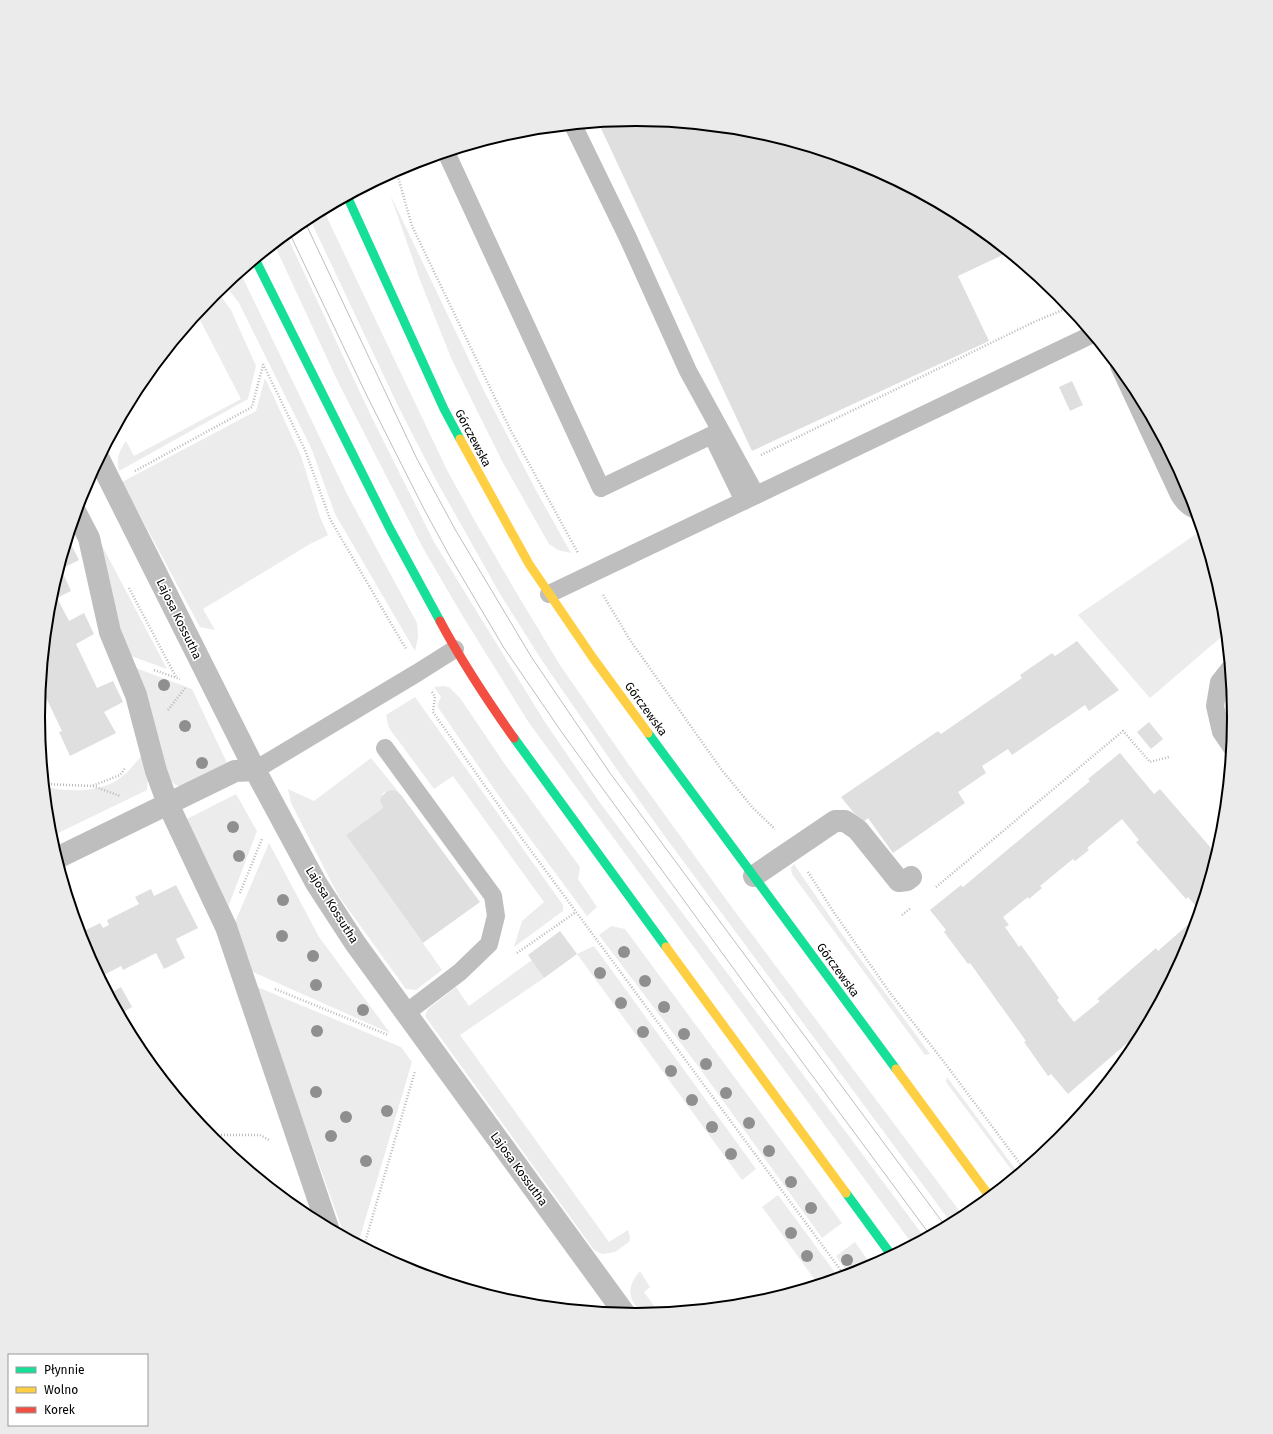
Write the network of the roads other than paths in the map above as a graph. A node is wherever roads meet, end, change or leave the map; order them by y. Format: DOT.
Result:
graph roads {
  1 [pos="575,129"];
  2 [pos="448,156"];
  3 [pos="349,200"];
  4 [pos="257,263"];
  5 [pos="1089,336"];
  6 [pos="1133,395"];
  7 [pos="102,465"];
  8 [pos="750,498"];
  9 [pos="1189,506"];
  10 [pos="79,519"];
  11 [pos="549,594"];
  12 [pos="455,649"];
  13 [pos="1226,673"];
  14 [pos="1227,741"];
  15 [pos="384,748"];
  16 [pos="255,770"];
  17 [pos="168,804"];
  18 [pos="62,856"];
  19 [pos="754,876"];
  20 [pos="911,877"];
  21 [pos="406,1013"];
  22 [pos="987,1193"];
  23 [pos="325,1219"];
  24 [pos="889,1252"];
  25 [pos="620,1308"];
  1 -- 8 [label="lane"];
  2 -- 8 [label="lane"];
  3 -- 11 [label="main road, Górczewska"];
  4 -- 12 [label="main road"];
  5 -- 8 [label="lane"];
  6 -- 9 [label="lane"];
  7 -- 16 [label="street, Lajosa Kossutha"];
  8 -- 11 [label="lane"];
  10 -- 17 [label="street"];
  11 -- 19 [label="main road, Górczewska"];
  12 -- 16 [label="lane"];
  12 -- 24 [label="main road"];
  13 -- 14 [label="lane"];
  15 -- 21 [label="lane"];
  16 -- 17 [label="street"];
  16 -- 21 [label="street, Lajosa Kossutha"];
  17 -- 18 [label="street"];
  17 -- 23 [label="street"];
  19 -- 20 [label="street"];
  19 -- 22 [label="main road, Górczewska"];
  21 -- 25 [label="street, Lajosa Kossutha"];
}
